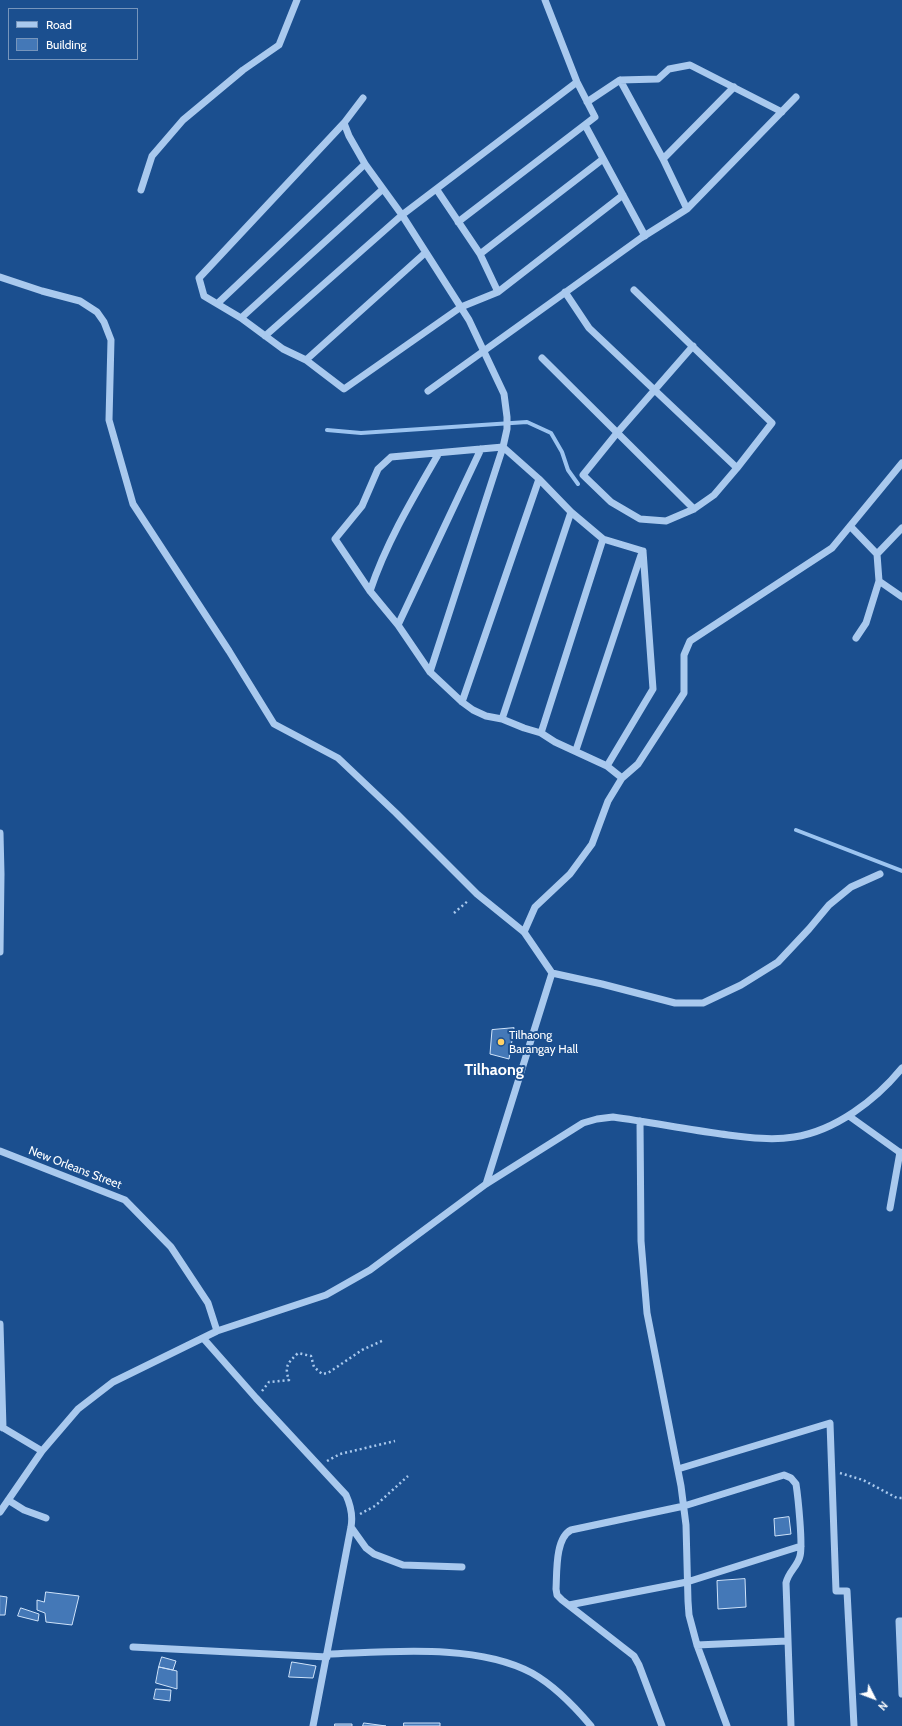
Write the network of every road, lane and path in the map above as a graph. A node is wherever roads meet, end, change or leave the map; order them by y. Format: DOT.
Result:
graph roads {
  1 [pos="297,0"];
  2 [pos="545,0"];
  3 [pos="620,80"];
  4 [pos="576,82"];
  5 [pos="734,87"];
  6 [pos="796,97"];
  7 [pos="363,98"];
  8 [pos="587,102"];
  9 [pos="782,112"];
  10 [pos="344,123"];
  11 [pos="585,125"];
  12 [pos="604,159"];
  13 [pos="663,159"];
  14 [pos="365,164"];
  15 [pos="383,189"];
  16 [pos="141,190"];
  17 [pos="437,190"];
  18 [pos="623,195"];
  19 [pos="687,209"];
  20 [pos="402,215"];
  21 [pos="458,222"];
  22 [pos="645,236"];
  23 [pos="425,253"];
  24 [pos="480,254"];
  25 [pos="0,276"];
  26 [pos="634,290"];
  27 [pos="498,292"];
  28 [pos="565,292"];
  29 [pos="218,304"];
  30 [pos="461,308"];
  31 [pos="241,318"];
  32 [pos="265,336"];
  33 [pos="693,346"];
  34 [pos="482,351"];
  35 [pos="542,358"];
  36 [pos="306,360"];
  37 [pos="654,390"];
  38 [pos="428,391"];
  39 [pos="617,433"];
  40 [pos="503,447"];
  41 [pos="481,449"];
  42 [pos="439,453"];
  43 [pos="902,463"];
  44 [pos="737,468"];
  45 [pos="539,479"];
  46 [pos="694,509"];
  47 [pos="571,512"];
  48 [pos="850,526"];
  49 [pos="902,528"];
  50 [pos="603,539"];
  51 [pos="643,551"];
  52 [pos="877,554"];
  53 [pos="879,580"];
  54 [pos="370,591"];
  55 [pos="902,597"];
  56 [pos="398,625"];
  57 [pos="856,638"];
  58 [pos="430,672"];
  59 [pos="462,702"];
  60 [pos="502,719"];
  61 [pos="541,733"];
  62 [pos="576,750"];
  63 [pos="608,766"];
  64 [pos="622,778"];
  65 [pos="0,833"];
  66 [pos="880,874"];
  67 [pos="477,894"];
  68 [pos="454,913"];
  69 [pos="524,932"];
  70 [pos="0,952"];
  71 [pos="552,973"];
  72 [pos="902,1068"];
  73 [pos="849,1116"];
  74 [pos="640,1121"];
  75 [pos="0,1151"];
  76 [pos="901,1153"];
  77 [pos="486,1184"];
  78 [pos="890,1208"];
  79 [pos="0,1324"];
  80 [pos="217,1331"];
  81 [pos="203,1338"];
  82 [pos="384,1340"];
  83 [pos="256,1398"];
  84 [pos="1,1427"];
  85 [pos="395,1441"];
  86 [pos="42,1451"];
  87 [pos="320,1466"];
  88 [pos="678,1469"];
  89 [pos="832,1471"];
  90 [pos="408,1476"];
  91 [pos="902,1498"];
  92 [pos="8,1500"];
  93 [pos="684,1506"];
  94 [pos="0,1512"];
  95 [pos="46,1518"];
  96 [pos="352,1518"];
  97 [pos="351,1527"];
  98 [pos="801,1546"];
  99 [pos="462,1567"];
  100 [pos="687,1582"];
  101 [pos="568,1605"];
  102 [pos="902,1621"];
  103 [pos="787,1640"];
  104 [pos="697,1645"];
  105 [pos="132,1647"];
  106 [pos="327,1656"];
  107 [pos="902,1694"];
  108 [pos="313,1726"];
  109 [pos="591,1726"];
  110 [pos="662,1726"];
  111 [pos="727,1726"];
  112 [pos="791,1726"];
  113 [pos="854,1726"];
  1 -- 16 [label="street"];
  2 -- 4 [label="street"];
  3 -- 5 [label="street"];
  3 -- 8 [label="street"];
  3 -- 13 [label="street"];
  4 -- 8 [label="street"];
  4 -- 17 [label="street"];
  5 -- 9 [label="street"];
  5 -- 13 [label="street"];
  6 -- 9 [label="street"];
  7 -- 10 [label="street"];
  8 -- 11 [label="street"];
  9 -- 19 [label="street"];
  10 -- 14 [label="street"];
  10 -- 29 [label="street"];
  11 -- 12 [label="street"];
  11 -- 21 [label="street"];
  12 -- 18 [label="street"];
  12 -- 24 [label="street"];
  13 -- 19 [label="street"];
  14 -- 15 [label="street"];
  14 -- 29 [label="street"];
  15 -- 20 [label="street"];
  15 -- 31 [label="street"];
  17 -- 20 [label="street"];
  17 -- 21 [label="street"];
  18 -- 22 [label="street"];
  18 -- 27 [label="street"];
  19 -- 22 [label="street"];
  20 -- 23 [label="street"];
  20 -- 32 [label="street"];
  21 -- 24 [label="street"];
  22 -- 28 [label="street"];
  23 -- 30 [label="street"];
  23 -- 36 [label="street"];
  24 -- 27 [label="street"];
  25 -- 67 [label="street"];
  26 -- 33 [label="street"];
  27 -- 30 [label="street"];
  28 -- 34 [label="street"];
  28 -- 37 [label="street"];
  29 -- 31 [label="street"];
  30 -- 34 [label="street"];
  30 -- 36 [label="street"];
  31 -- 32 [label="street"];
  32 -- 36 [label="street"];
  33 -- 37 [label="street"];
  33 -- 44 [label="street"];
  34 -- 38 [label="street"];
  34 -- 40 [label="street"];
  35 -- 39 [label="street"];
  37 -- 39 [label="street"];
  37 -- 44 [label="street"];
  39 -- 46 [label="street"];
  39 -- 46 [label="street"];
  40 -- 41 [label="street"];
  40 -- 45 [label="street"];
  40 -- 58 [label="street"];
  41 -- 42 [label="street"];
  41 -- 56 [label="street"];
  42 -- 54 [label="street"];
  42 -- 54 [label="street"];
  43 -- 48 [label="street"];
  44 -- 46 [label="street"];
  45 -- 47 [label="street"];
  45 -- 59 [label="street"];
  47 -- 50 [label="street"];
  47 -- 60 [label="street"];
  48 -- 52 [label="street"];
  48 -- 64 [label="street"];
  49 -- 52 [label="street"];
  50 -- 51 [label="street"];
  50 -- 61 [label="street"];
  51 -- 62 [label="street"];
  51 -- 63 [label="street"];
  52 -- 53 [label="street"];
  53 -- 55 [label="street"];
  53 -- 57 [label="street"];
  54 -- 56 [label="street"];
  56 -- 58 [label="street"];
  58 -- 59 [label="street"];
  59 -- 60 [label="street"];
  60 -- 61 [label="street"];
  61 -- 62 [label="street"];
  62 -- 63 [label="street"];
  63 -- 64 [label="street"];
  64 -- 69 [label="street"];
  65 -- 70 [label="street"];
  66 -- 71 [label="street"];
  67 -- 68 [label="path"];
  67 -- 69 [label="street"];
  69 -- 71 [label="street"];
  71 -- 77 [label="street"];
  72 -- 73 [label="street"];
  73 -- 74 [label="street"];
  73 -- 76 [label="street"];
  74 -- 77 [label="street"];
  74 -- 88 [label="street"];
  75 -- 80 [label="street, New Orleans Street"];
  76 -- 78 [label="street"];
  77 -- 80 [label="street"];
  79 -- 84 [label="street"];
  80 -- 81 [label="street"];
  81 -- 83 [label="street"];
  81 -- 86 [label="street"];
  82 -- 83 [label="path"];
  83 -- 87 [label="street"];
  84 -- 86 [label="street"];
  85 -- 87 [label="path"];
  86 -- 92 [label="street"];
  87 -- 96 [label="street"];
  88 -- 89 [label="street"];
  88 -- 93 [label="street"];
  89 -- 91 [label="path"];
  89 -- 113 [label="street"];
  90 -- 96 [label="path"];
  92 -- 94 [label="street"];
  92 -- 95 [label="street"];
  93 -- 98 [label="street"];
  93 -- 100 [label="street"];
  93 -- 101 [label="street"];
  96 -- 97 [label="street"];
  97 -- 99 [label="street"];
  97 -- 106 [label="street"];
  98 -- 100 [label="street"];
  98 -- 103 [label="street"];
  100 -- 101 [label="street"];
  100 -- 104 [label="street"];
  101 -- 110 [label="street"];
  102 -- 107 [label="street"];
  103 -- 104 [label="street"];
  103 -- 112 [label="street"];
  104 -- 111 [label="street"];
  105 -- 106 [label="street"];
  106 -- 108 [label="street"];
  106 -- 109 [label="street"];
}
